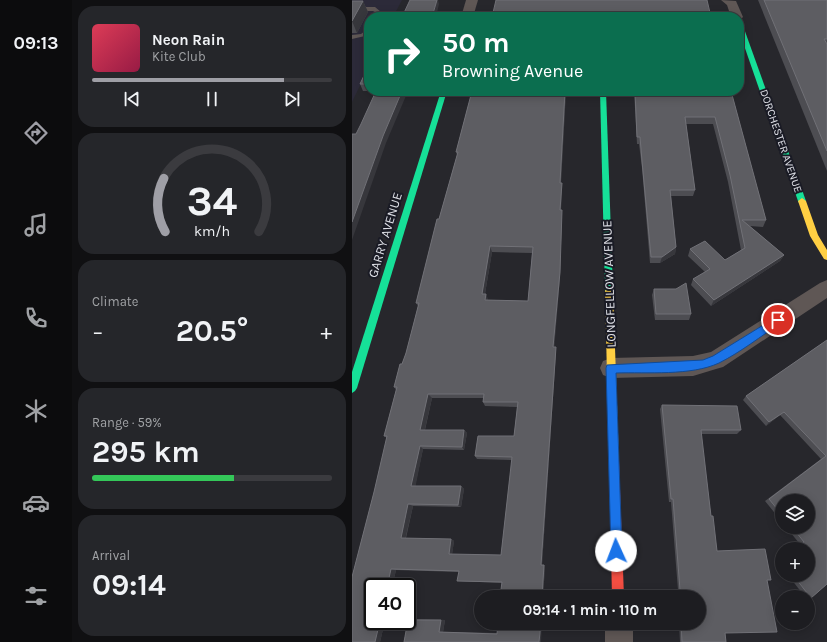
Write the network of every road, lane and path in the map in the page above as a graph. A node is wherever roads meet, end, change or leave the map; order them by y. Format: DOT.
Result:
graph roads {
  1 [pos="472,0"];
  2 [pos="728,0"];
  3 [pos="352,9"];
  4 [pos="378,12"];
  5 [pos="468,12"];
  6 [pos="735,12"];
  7 [pos="364,35"];
  8 [pos="352,37"];
  9 [pos="744,37"];
  10 [pos="442,96"];
  11 [pos="603,96"];
  12 [pos="827,257"];
  13 [pos="827,288"];
  14 [pos="611,368"];
  15 [pos="352,388"];
  16 [pos="618,590"];
  17 [pos="619,630"];
  18 [pos="619,642"];
  1 -- 5 [label="street"];
  2 -- 6 [label="street"];
  3 -- 4 [label="lane"];
  7 -- 8 [label="lane"];
  9 -- 12 [label="street, DORCHESTER AVENUE"];
  10 -- 15 [label="street, GARRY AVENUE"];
  11 -- 14 [label="street, LONGFELLOW AVENUE"];
  13 -- 14 [label="street"];
  14 -- 16 [label="street, LONGFELLOW AVENUE"];
  17 -- 18 [label="street"];
}
